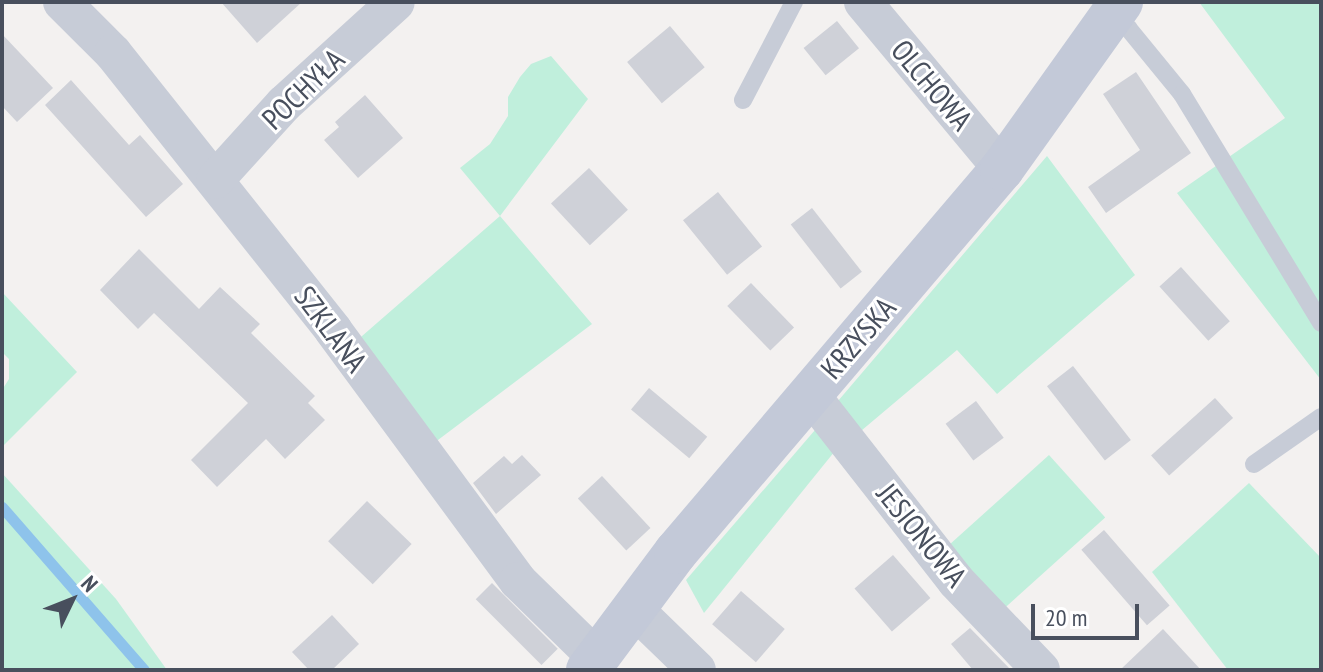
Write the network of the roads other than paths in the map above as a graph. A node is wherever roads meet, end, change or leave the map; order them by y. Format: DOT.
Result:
graph roads {
  1 [pos="62,2"];
  2 [pos="396,2"];
  3 [pos="794,2"];
  4 [pos="863,2"];
  5 [pos="1116,10"];
  6 [pos="743,100"];
  7 [pos="1002,169"];
  8 [pos="215,180"];
  9 [pos="1321,323"];
  10 [pos="810,394"];
  11 [pos="1321,417"];
  12 [pos="1254,464"];
  13 [pos="633,608"];
  14 [pos="592,664"];
  15 [pos="697,670"];
  16 [pos="1041,670"];
  1 -- 8 [label="street, SZKLANA"];
  2 -- 8 [label="street, POCHYŁA"];
  3 -- 6 [label="lane"];
  4 -- 7 [label="street, OLCHOWA"];
  5 -- 7 [label="street, KRZYSKA"];
  5 -- 9 [label="lane"];
  7 -- 10 [label="street, KRZYSKA"];
  8 -- 14 [label="street, SZKLANA"];
  10 -- 13 [label="street, KRZYSKA"];
  10 -- 16 [label="street, JESIONOWA"];
  11 -- 12 [label="lane"];
  13 -- 14 [label="street, KRZYSKA"];
  13 -- 15 [label="street"];
}
